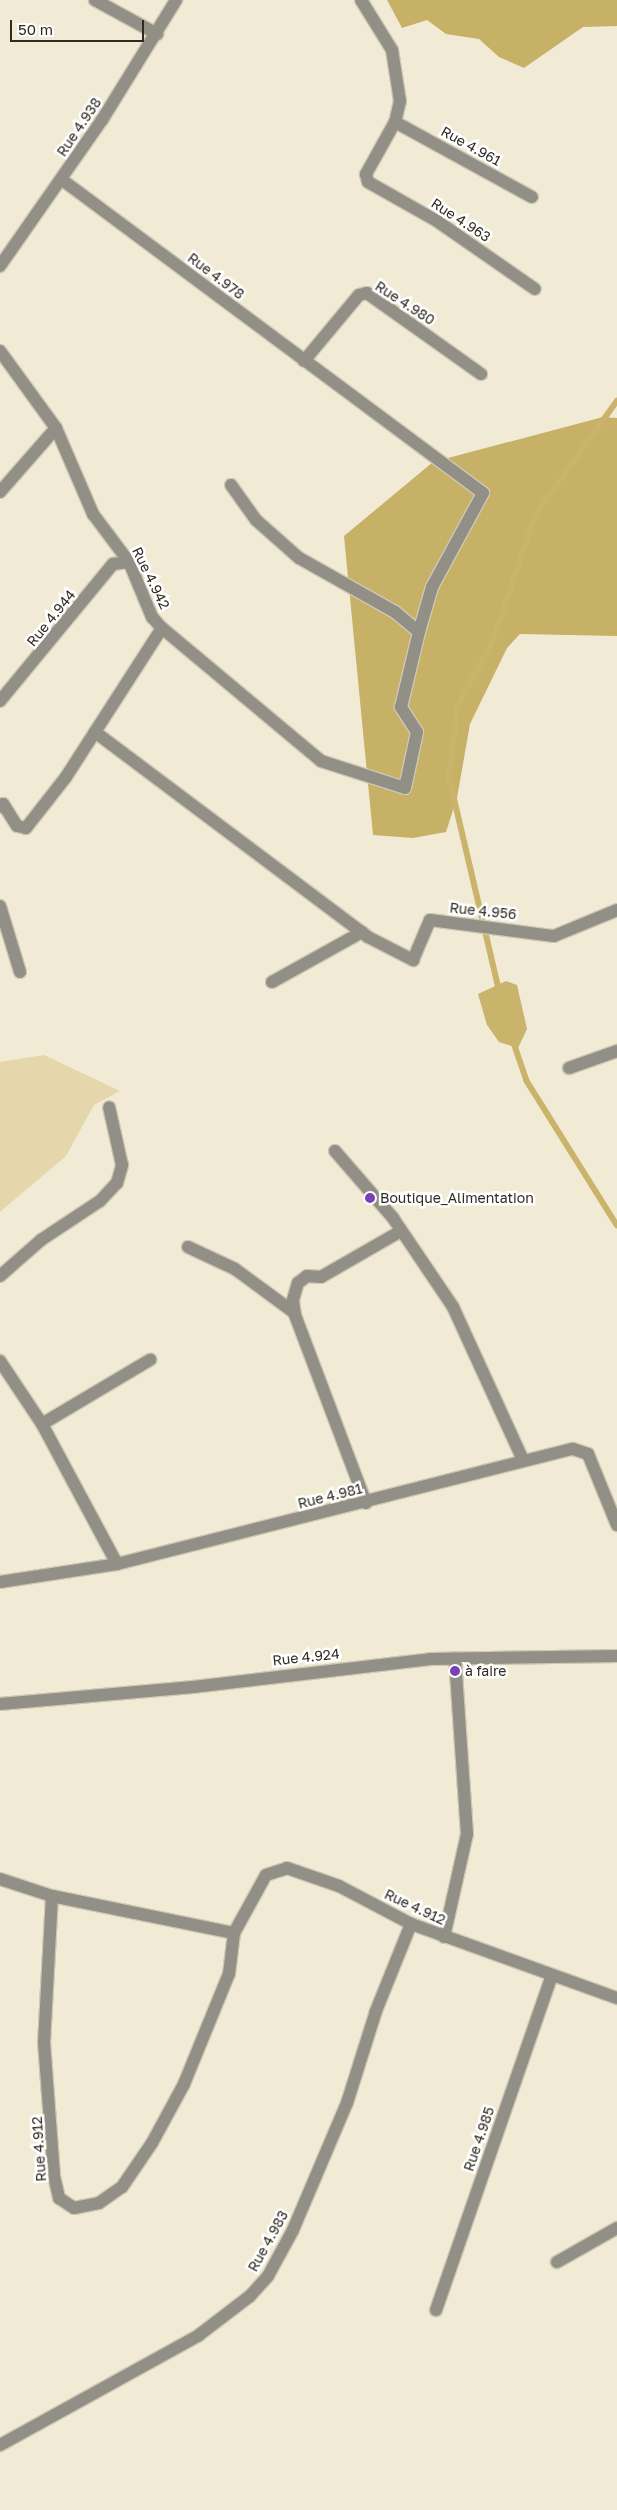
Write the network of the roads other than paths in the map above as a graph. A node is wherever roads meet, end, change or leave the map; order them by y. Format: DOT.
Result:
graph roads {
  1 [pos="95,0"];
  2 [pos="176,0"];
  3 [pos="361,0"];
  4 [pos="157,34"];
  5 [pos="396,122"];
  6 [pos="61,179"];
  7 [pos="532,197"];
  8 [pos="0,266"];
  9 [pos="535,289"];
  10 [pos="0,352"];
  11 [pos="304,361"];
  12 [pos="481,374"];
  13 [pos="56,428"];
  14 [pos="232,485"];
  15 [pos="0,492"];
  16 [pos="129,562"];
  17 [pos="162,628"];
  18 [pos="419,632"];
  19 [pos="0,701"];
  20 [pos="95,732"];
  21 [pos="1,803"];
  22 [pos="0,906"];
  23 [pos="617,910"];
  24 [pos="362,932"];
  25 [pos="20,972"];
  26 [pos="272,982"];
  27 [pos="617,1051"];
  28 [pos="570,1068"];
  29 [pos="108,1107"];
  30 [pos="335,1150"];
  31 [pos="401,1231"];
  32 [pos="188,1247"];
  33 [pos="0,1276"];
  34 [pos="295,1313"];
  35 [pos="150,1360"];
  36 [pos="0,1361"];
  37 [pos="42,1424"];
  38 [pos="522,1458"];
  39 [pos="366,1503"];
  40 [pos="617,1525"];
  41 [pos="117,1564"];
  42 [pos="0,1582"];
  43 [pos="617,1656"];
  44 [pos="455,1658"];
  45 [pos="0,1704"];
  46 [pos="0,1879"];
  47 [pos="52,1896"];
  48 [pos="412,1924"];
  49 [pos="234,1933"];
  50 [pos="444,1936"];
  51 [pos="551,1977"];
  52 [pos="617,1998"];
  53 [pos="617,2228"];
  54 [pos="557,2262"];
  55 [pos="436,2310"];
  56 [pos="0,2445"];
  1 -- 4 [label="street"];
  2 -- 4 [label="street, Rue 4.938"];
  3 -- 5 [label="street"];
  4 -- 6 [label="street, Rue 4.938"];
  5 -- 7 [label="street, Rue 4.961"];
  5 -- 9 [label="street, Rue 4.963"];
  6 -- 8 [label="street, Rue 4.938"];
  6 -- 11 [label="street, Rue 4.978"];
  10 -- 13 [label="street, Rue 4.942"];
  11 -- 12 [label="street, Rue 4.980"];
  11 -- 18 [label="street, Rue 4.978"];
  13 -- 15 [label="street"];
  13 -- 16 [label="street, Rue 4.942"];
  14 -- 18 [label="street"];
  16 -- 17 [label="street, Rue 4.942"];
  16 -- 19 [label="street, Rue 4.944"];
  17 -- 18 [label="street"];
  17 -- 20 [label="street, Rue 4.942"];
  20 -- 21 [label="street, Rue 4.942"];
  20 -- 24 [label="street, Rue 4.956"];
  22 -- 25 [label="street"];
  23 -- 24 [label="street, Rue 4.956"];
  24 -- 26 [label="street"];
  27 -- 28 [label="street"];
  29 -- 33 [label="street"];
  30 -- 31 [label="street"];
  31 -- 34 [label="street"];
  31 -- 38 [label="street"];
  32 -- 34 [label="street"];
  34 -- 39 [label="street"];
  35 -- 37 [label="street"];
  36 -- 37 [label="street"];
  37 -- 41 [label="street"];
  38 -- 39 [label="street, Rue 4.981"];
  38 -- 40 [label="street, Rue 4.981"];
  39 -- 41 [label="street, Rue 4.981"];
  41 -- 42 [label="street, Rue 4.981"];
  43 -- 44 [label="street, Rue 4.924"];
  44 -- 45 [label="street, Rue 4.924"];
  44 -- 50 [label="street"];
  46 -- 47 [label="street"];
  47 -- 49 [label="street"];
  47 -- 49 [label="street, Rue 4.912"];
  48 -- 49 [label="street, Rue 4.912"];
  48 -- 50 [label="street, Rue 4.912"];
  48 -- 56 [label="street, Rue 4.983"];
  50 -- 51 [label="street, Rue 4.912"];
  51 -- 52 [label="street, Rue 4.912"];
  51 -- 55 [label="street, Rue 4.985"];
  53 -- 54 [label="street"];
}
